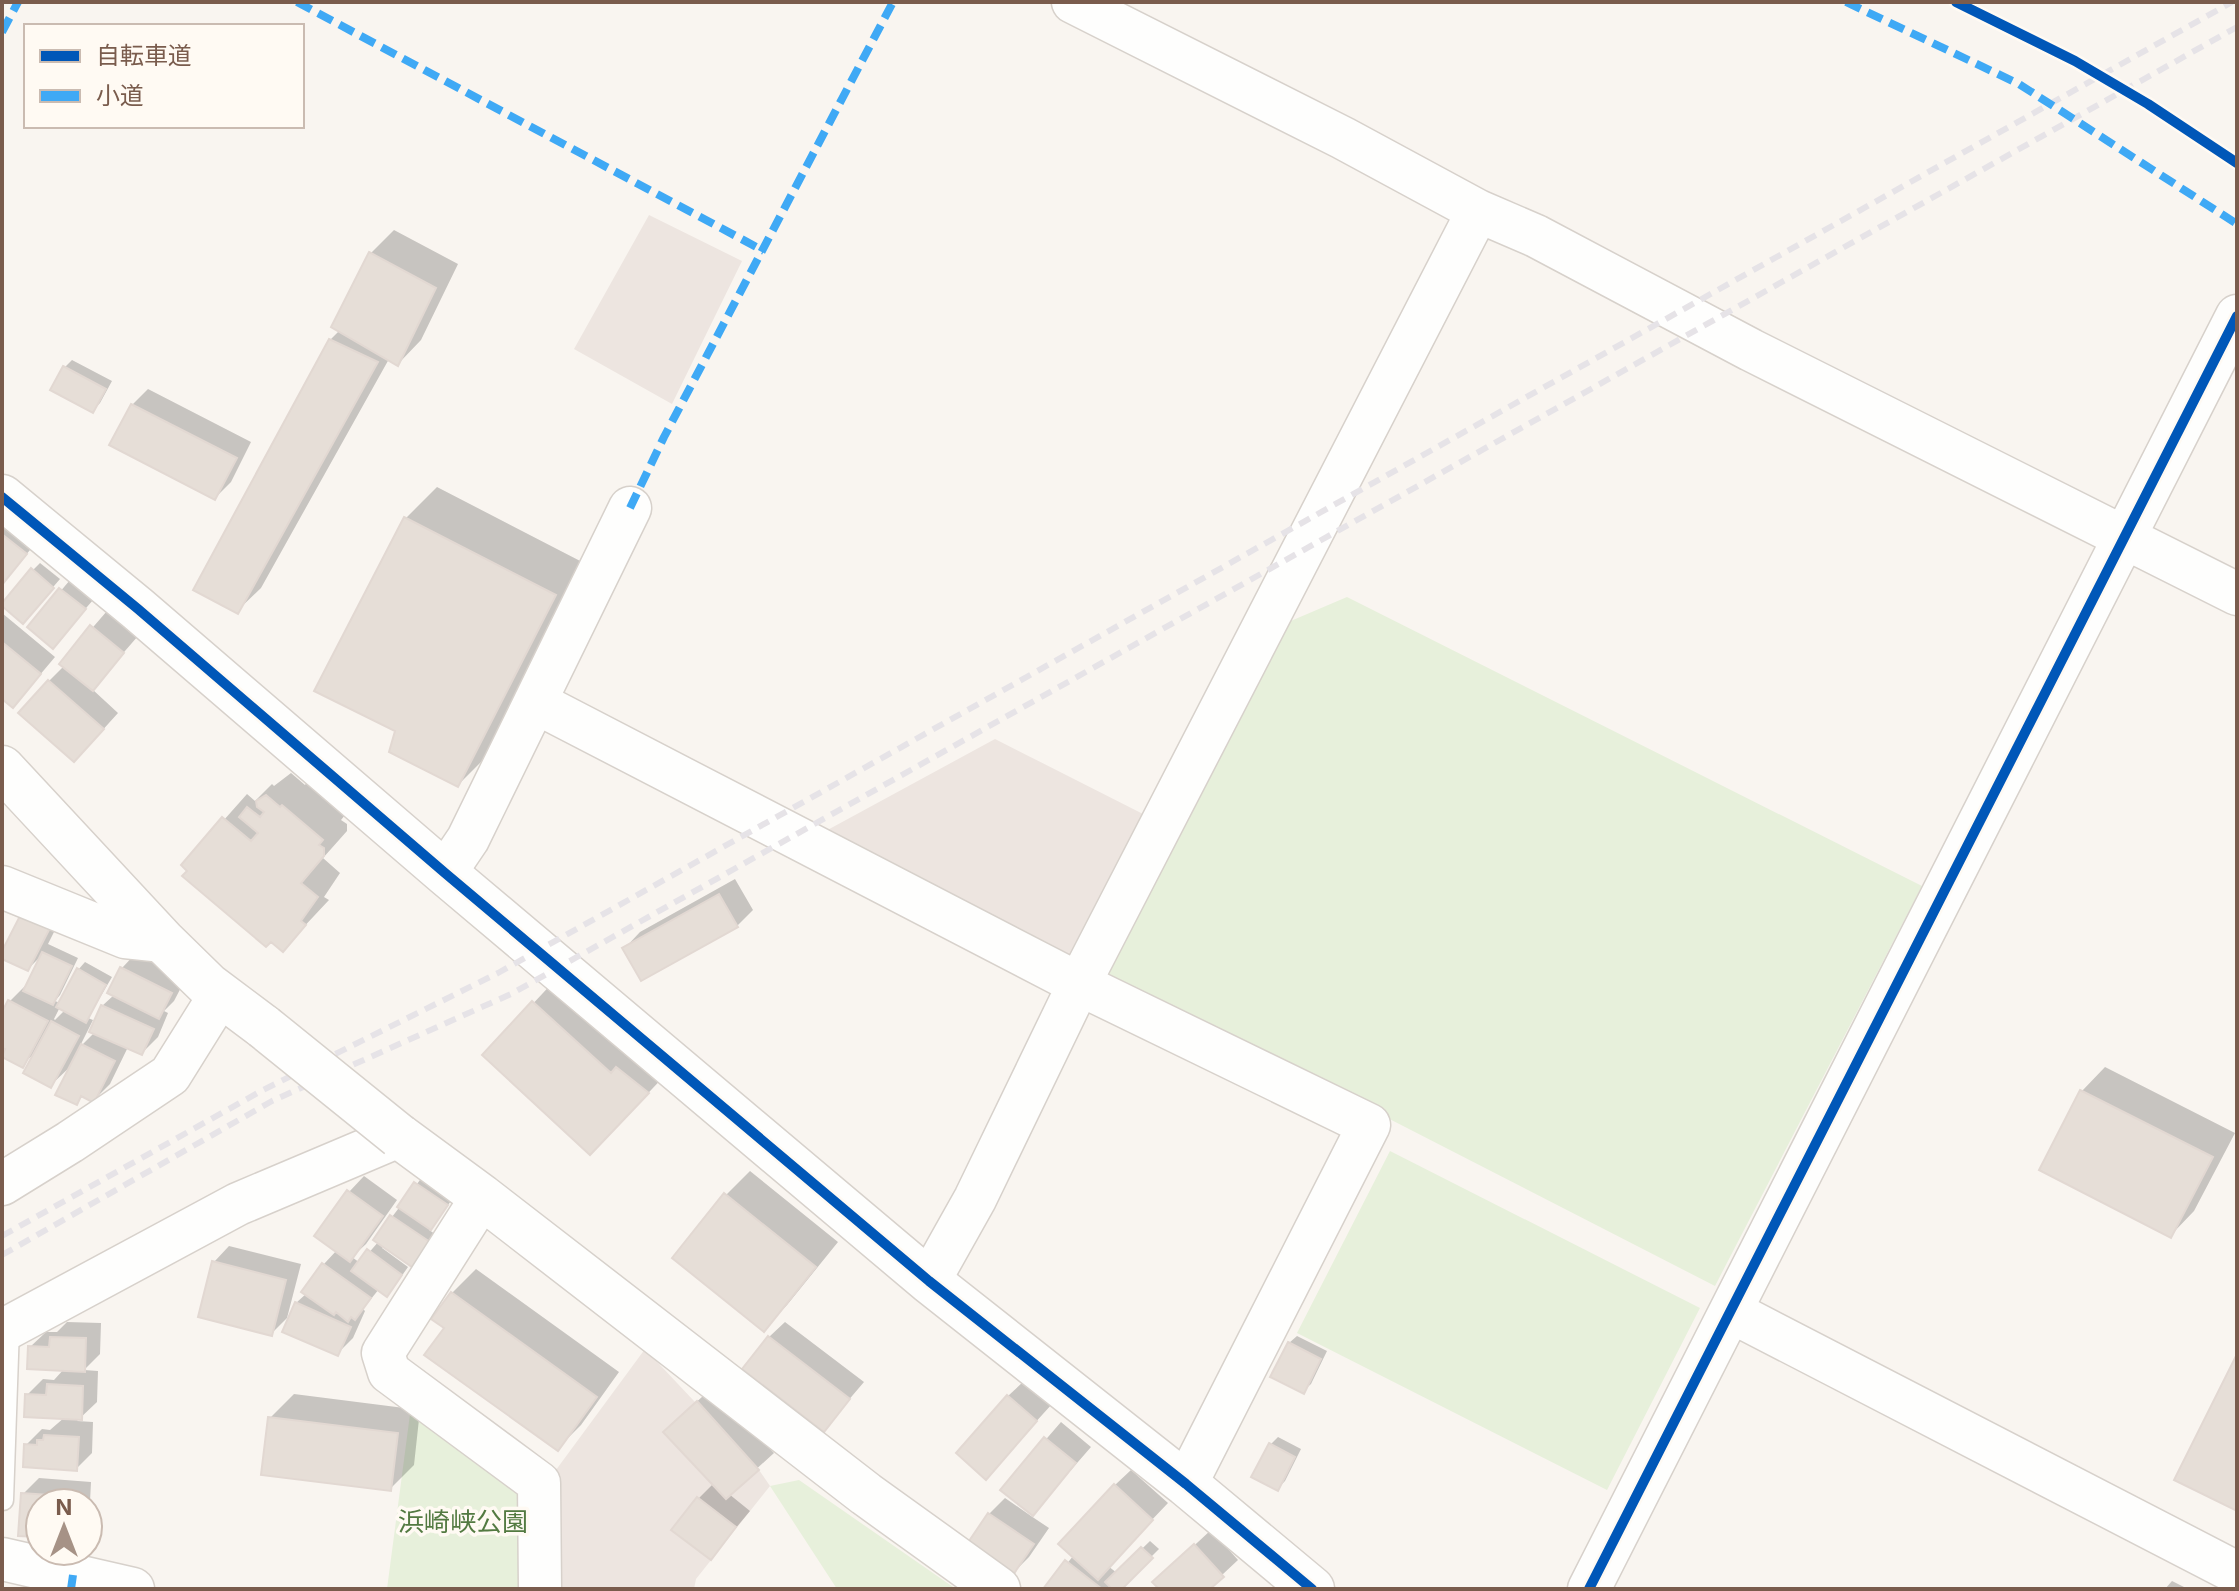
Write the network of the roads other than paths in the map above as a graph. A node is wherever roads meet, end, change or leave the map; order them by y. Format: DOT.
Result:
graph roads {
  1 [pos="1073,2"];
  2 [pos="1478,211"];
  3 [pos="2237,316"];
  4 [pos="2,497"];
  5 [pos="630,508"];
  6 [pos="2124,537"];
  7 [pos="2237,594"];
  8 [pos="535,702"];
  9 [pos="2,768"];
  10 [pos="445,873"];
  11 [pos="2,887"];
  12 [pos="163,941"];
  13 [pos="1079,984"];
  14 [pos="220,995"];
  15 [pos="399,1136"];
  16 [pos="2,1184"];
  17 [pos="482,1197"];
  18 [pos="929,1281"];
  19 [pos="1732,1312"];
  20 [pos="6,1329"];
  21 [pos="1186,1484"];
  22 [pos="3,1500"];
  23 [pos="2,1559"];
  24 [pos="2237,1573"];
  25 [pos="133,1589"];
  26 [pos="540,1589"];
  27 [pos="998,1589"];
  28 [pos="1312,1589"];
  29 [pos="1589,1589"];
  1 -- 2 [label="street"];
  2 -- 6 [label="street"];
  2 -- 13 [label="street"];
  3 -- 6 [label="street"];
  4 -- 10 [label="street"];
  5 -- 8 [label="street"];
  6 -- 7 [label="street"];
  6 -- 19 [label="street"];
  8 -- 10 [label="street"];
  8 -- 13 [label="street"];
  9 -- 12 [label="street"];
  10 -- 18 [label="street"];
  11 -- 12 [label="street"];
  12 -- 14 [label="street"];
  13 -- 18 [label="street"];
  13 -- 21 [label="street"];
  14 -- 15 [label="street, bridge"];
  14 -- 16 [label="street"];
  15 -- 17 [label="street"];
  15 -- 20 [label="street"];
  17 -- 26 [label="street"];
  17 -- 27 [label="street"];
  18 -- 21 [label="street"];
  19 -- 24 [label="street"];
  19 -- 29 [label="street"];
  20 -- 22 [label="lane"];
  21 -- 28 [label="street"];
  23 -- 25 [label="street"];
}
